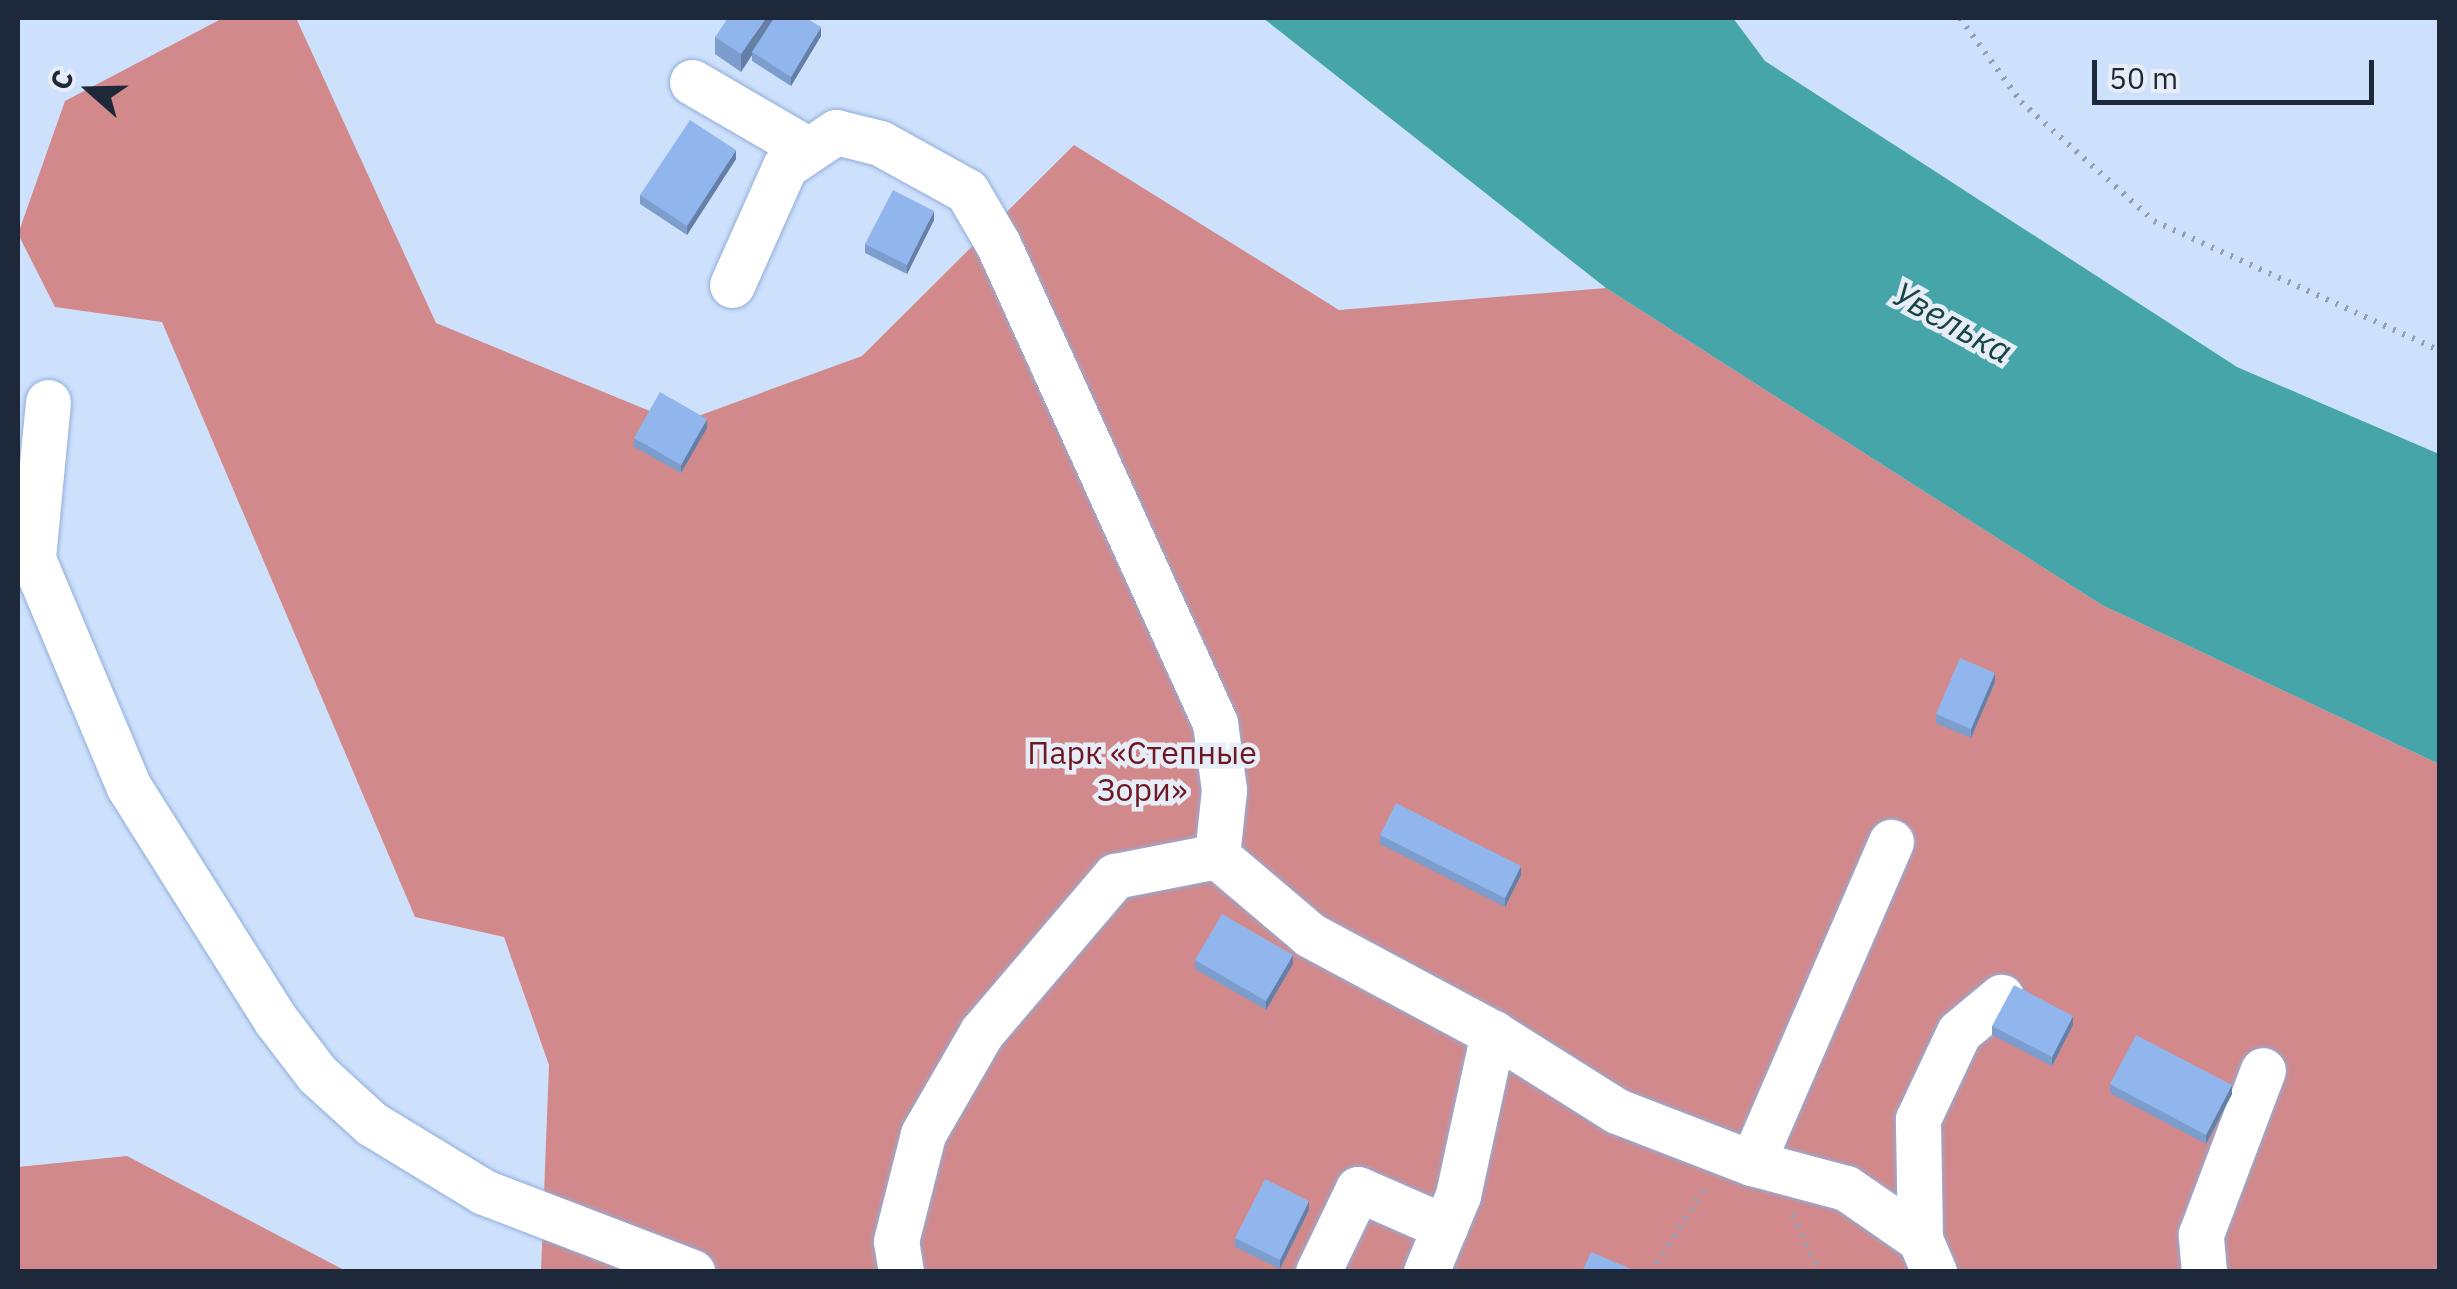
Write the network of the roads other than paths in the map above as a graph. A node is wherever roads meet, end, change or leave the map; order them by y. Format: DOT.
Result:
graph roads {
  1 [pos="692,82"];
  2 [pos="809,150"];
  3 [pos="732,286"];
  4 [pos="48,402"];
  5 [pos="1891,842"];
  6 [pos="1217,856"];
  7 [pos="2001,997"];
  8 [pos="1492,1034"];
  9 [pos="2262,1070"];
  10 [pos="1740,1158"];
  11 [pos="1445,1227"];
  12 [pos="1927,1255"];
  13 [pos="692,1272"];
  14 [pos="901,1272"];
  15 [pos="1318,1272"];
  16 [pos="1426,1272"];
  17 [pos="2204,1272"];
  1 -- 2 [label="lane"];
  2 -- 3 [label="lane"];
  2 -- 6 [label="lane"];
  4 -- 13 [label="lane"];
  5 -- 10 [label="lane"];
  6 -- 8 [label="lane"];
  6 -- 14 [label="lane"];
  7 -- 12 [label="lane"];
  8 -- 10 [label="lane"];
  8 -- 11 [label="lane"];
  9 -- 17 [label="lane"];
  10 -- 12 [label="lane"];
  11 -- 15 [label="lane"];
  11 -- 16 [label="lane"];
}
